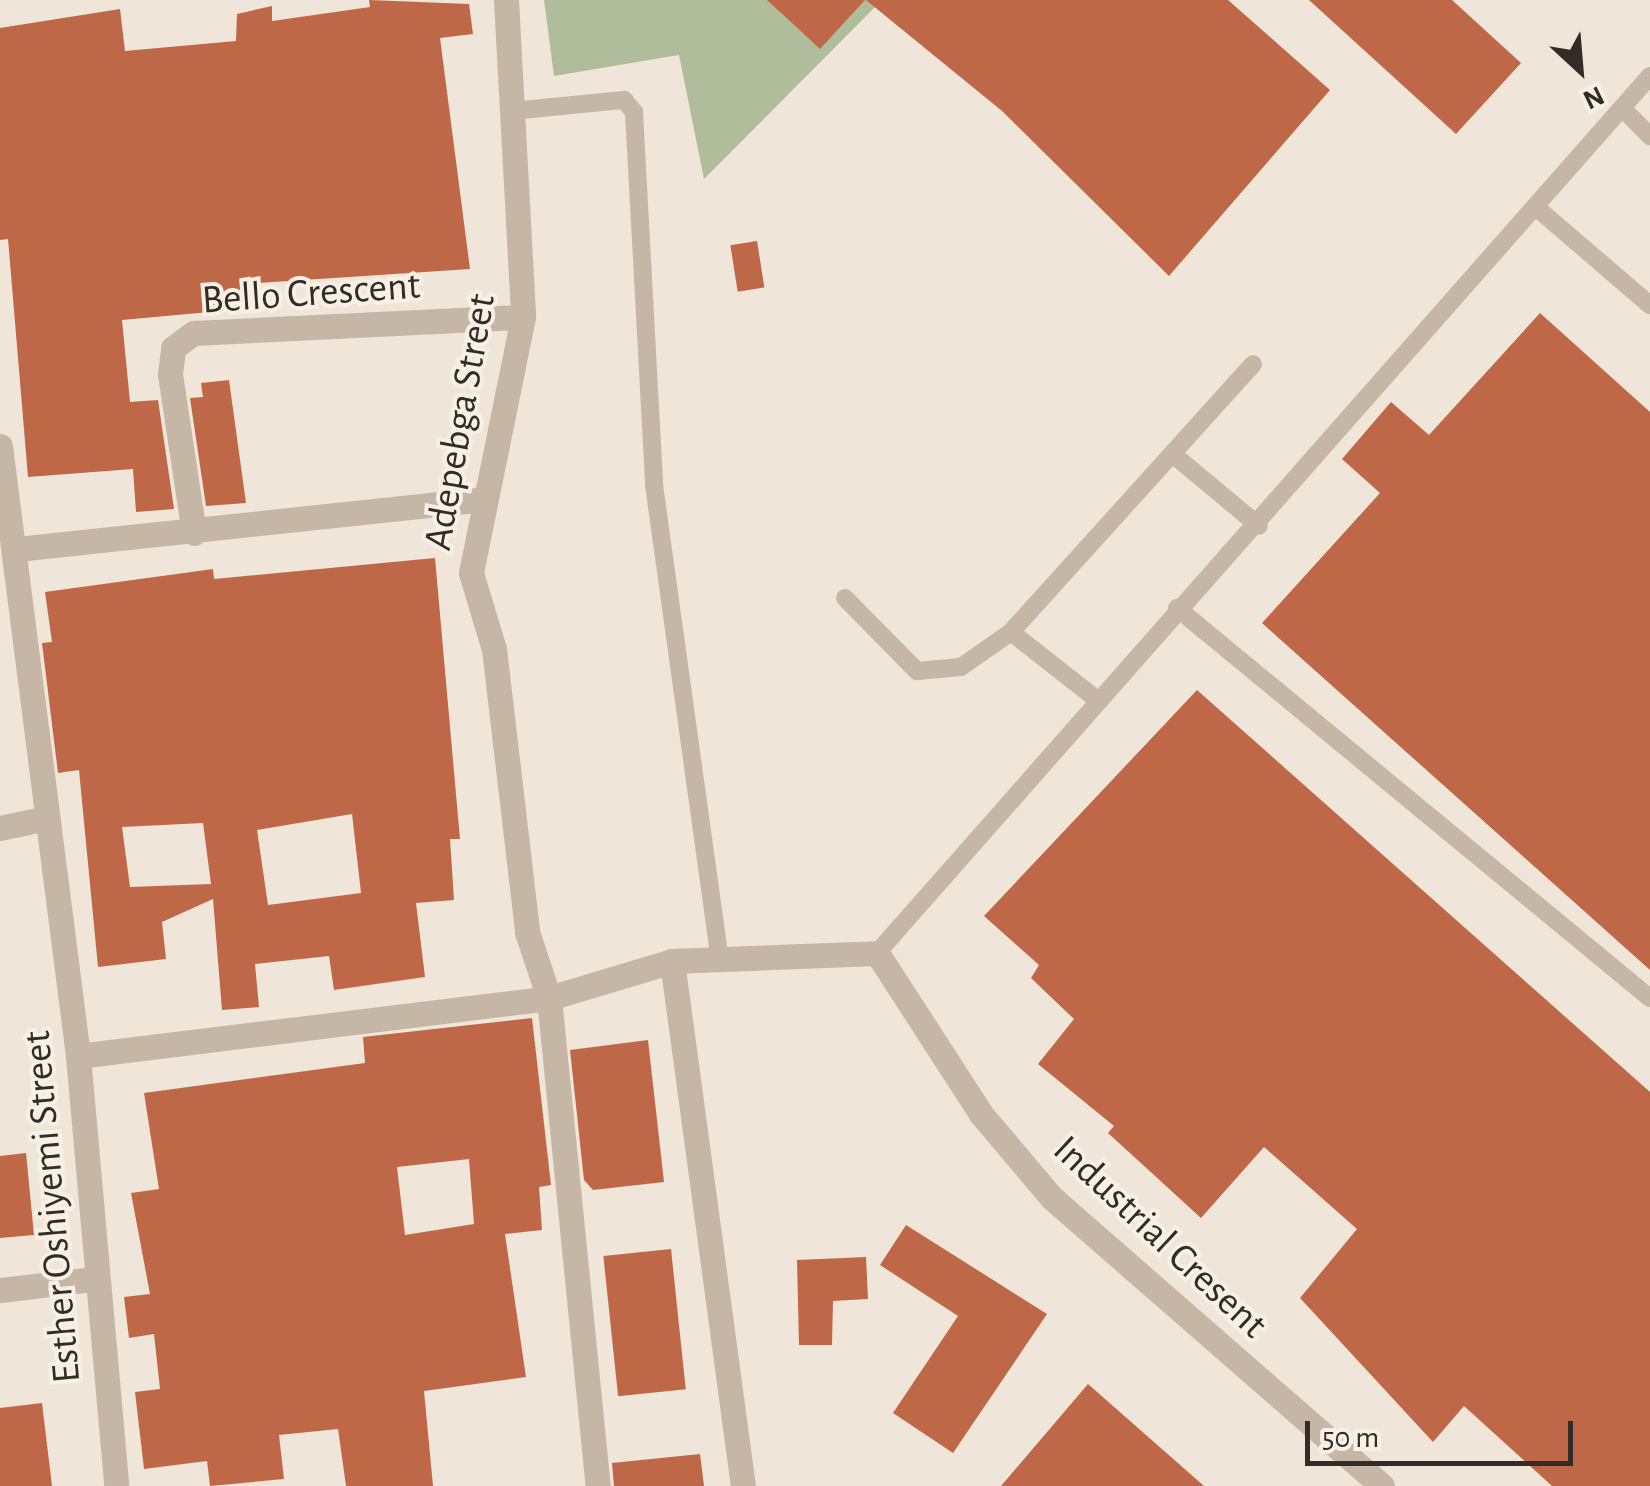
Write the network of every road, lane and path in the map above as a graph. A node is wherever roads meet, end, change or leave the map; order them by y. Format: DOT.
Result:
graph roads {
  1 [pos="506,0"];
  2 [pos="1650,76"];
  3 [pos="1622,108"];
  4 [pos="511,111"];
  5 [pos="1650,136"];
  6 [pos="1538,209"];
  7 [pos="1650,306"];
  8 [pos="523,317"];
  9 [pos="1252,364"];
  10 [pos="0,446"];
  11 [pos="1176,456"];
  12 [pos="484,499"];
  13 [pos="1259,526"];
  14 [pos="194,533"];
  15 [pos="17,549"];
  16 [pos="845,598"];
  17 [pos="1177,608"];
  18 [pos="1011,632"];
  19 [pos="1096,699"];
  20 [pos="47,818"];
  21 [pos="0,828"];
  22 [pos="877,954"];
  23 [pos="672,960"];
  24 [pos="720,961"];
  25 [pos="550,998"];
  26 [pos="1650,998"];
  27 [pos="78,1056"];
  28 [pos="94,1279"];
  29 [pos="0,1290"];
  30 [pos="116,1486"];
  31 [pos="598,1486"];
  32 [pos="743,1486"];
  33 [pos="1382,1486"];
  1 -- 4 [label="street, Adepebga Street"];
  2 -- 3 [label="lane"];
  3 -- 5 [label="lane"];
  3 -- 6 [label="lane"];
  4 -- 8 [label="street, Adepebga Street"];
  4 -- 24 [label="lane"];
  6 -- 7 [label="lane"];
  6 -- 13 [label="lane"];
  8 -- 12 [label="street, Adepebga Street"];
  8 -- 14 [label="street, Bello Crescent"];
  9 -- 11 [label="lane"];
  10 -- 15 [label="street, Esther Oshiyemi Street"];
  11 -- 13 [label="lane"];
  11 -- 18 [label="lane"];
  12 -- 14 [label="street"];
  12 -- 25 [label="street, Adepebga Street"];
  13 -- 17 [label="lane"];
  14 -- 15 [label="street"];
  15 -- 20 [label="street, Esther Oshiyemi Street"];
  16 -- 18 [label="lane"];
  17 -- 19 [label="lane"];
  17 -- 26 [label="lane"];
  18 -- 19 [label="lane"];
  19 -- 22 [label="lane"];
  20 -- 21 [label="street"];
  20 -- 27 [label="street, Esther Oshiyemi Street"];
  22 -- 24 [label="street"];
  22 -- 33 [label="street, Industrial Cresent"];
  23 -- 24 [label="street"];
  23 -- 25 [label="street"];
  23 -- 32 [label="street"];
  25 -- 27 [label="street"];
  25 -- 31 [label="street, Adepebga Street"];
  27 -- 28 [label="street, Esther Oshiyemi Street"];
  28 -- 29 [label="street"];
  28 -- 30 [label="street, Esther Oshiyemi Street"];
}
